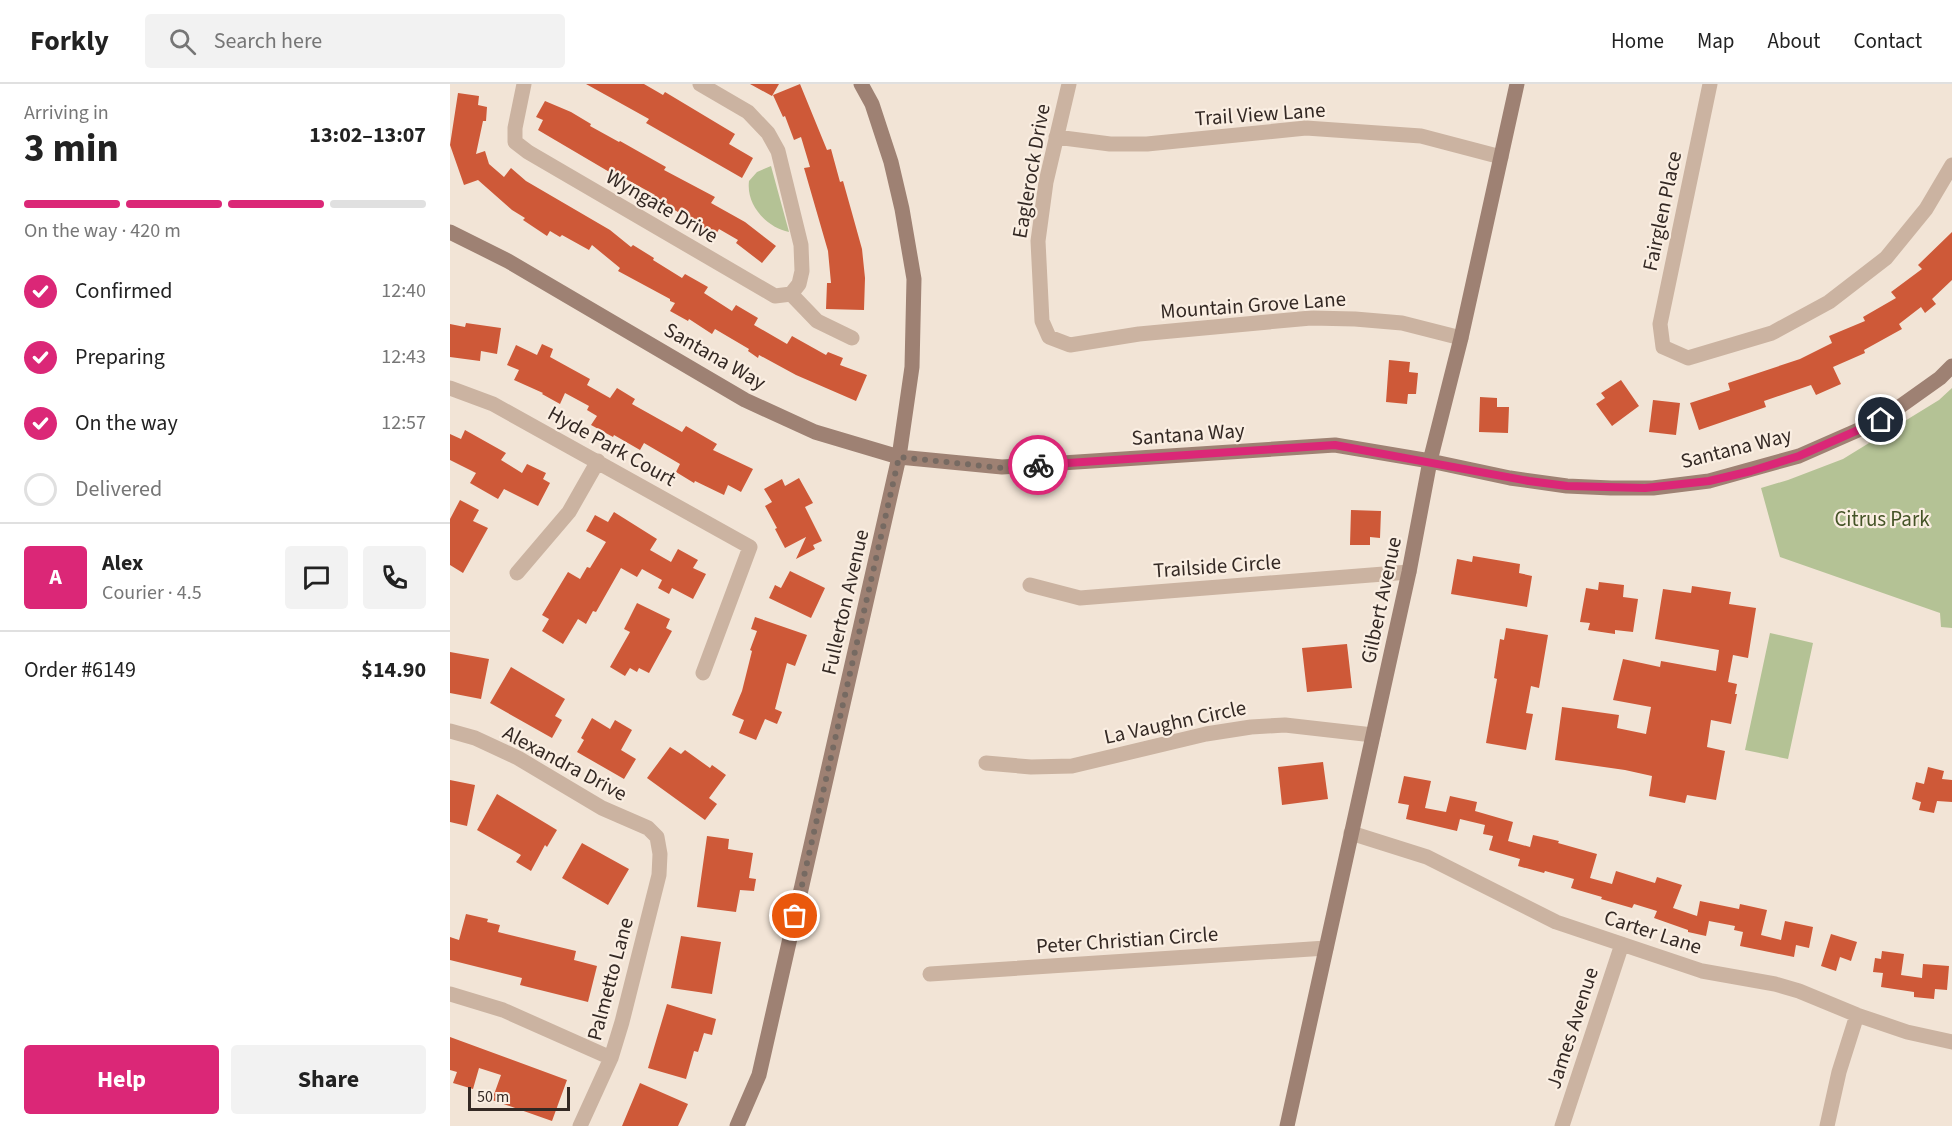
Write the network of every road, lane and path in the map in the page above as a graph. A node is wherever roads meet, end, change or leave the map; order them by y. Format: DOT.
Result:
graph roads {
  1 [pos="700,84"];
  2 [pos="861,84"];
  3 [pos="1069,84"];
  4 [pos="1517,84"];
  5 [pos="1710,84"];
  6 [pos="521,85"];
  7 [pos="1056,137"];
  8 [pos="1501,158"];
  9 [pos="1952,165"];
  10 [pos="450,232"];
  11 [pos="791,294"];
  12 [pos="1049,336"];
  13 [pos="852,338"];
  14 [pos="1461,338"];
  15 [pos="1952,366"];
  16 [pos="450,388"];
  17 [pos="899,457"];
  18 [pos="1430,461"];
  19 [pos="598,462"];
  20 [pos="1409,572"];
  21 [pos="517,573"];
  22 [pos="1030,585"];
  23 [pos="703,673"];
  24 [pos="450,731"];
  25 [pos="1373,735"];
  26 [pos="986,763"];
  27 [pos="1351,833"];
  28 [pos="657,837"];
  29 [pos="1622,944"];
  30 [pos="1326,948"];
  31 [pos="930,974"];
  32 [pos="450,994"];
  33 [pos="1857,1015"];
  34 [pos="1952,1042"];
  35 [pos="611,1058"];
  36 [pos="580,1126"];
  37 [pos="737,1126"];
  38 [pos="1287,1126"];
  39 [pos="1562,1126"];
  40 [pos="1827,1126"];
  1 -- 11 [label="street"];
  2 -- 17 [label="street, Fullerton Avenue"];
  3 -- 7 [label="street, Eaglerock Drive"];
  4 -- 8 [label="street, Gilbert Avenue"];
  5 -- 9 [label="street, Fairglen Place"];
  6 -- 11 [label="street, Wyngate Drive"];
  7 -- 8 [label="street, Trail View Lane"];
  7 -- 12 [label="street, Eaglerock Drive"];
  8 -- 14 [label="street, Gilbert Avenue"];
  10 -- 17 [label="street, Santana Way"];
  11 -- 13 [label="street"];
  12 -- 14 [label="street, Mountain Grove Lane"];
  14 -- 18 [label="street, Gilbert Avenue"];
  15 -- 18 [label="street, Santana Way"];
  16 -- 19 [label="street, Hyde Park Court"];
  17 -- 18 [label="street, Santana Way"];
  17 -- 37 [label="street, Fullerton Avenue"];
  18 -- 20 [label="street, Gilbert Avenue"];
  19 -- 21 [label="street"];
  19 -- 23 [label="street, Hyde Park Court"];
  20 -- 22 [label="street, Trailside Circle"];
  20 -- 25 [label="street, Gilbert Avenue"];
  24 -- 28 [label="street, Alexandra Drive"];
  25 -- 26 [label="street, La Vaughn Circle"];
  25 -- 27 [label="street, Gilbert Avenue"];
  27 -- 29 [label="street, Carter Lane"];
  27 -- 30 [label="street, Gilbert Avenue"];
  28 -- 35 [label="street, Palmetto Lane"];
  29 -- 33 [label="street, Carter Lane"];
  29 -- 39 [label="street, James Avenue"];
  30 -- 31 [label="street, Peter Christian Circle"];
  30 -- 38 [label="street, Gilbert Avenue"];
  32 -- 35 [label="street"];
  33 -- 34 [label="street, Carter Lane"];
  33 -- 40 [label="street"];
  35 -- 36 [label="street, Palmetto Lane"];
}
